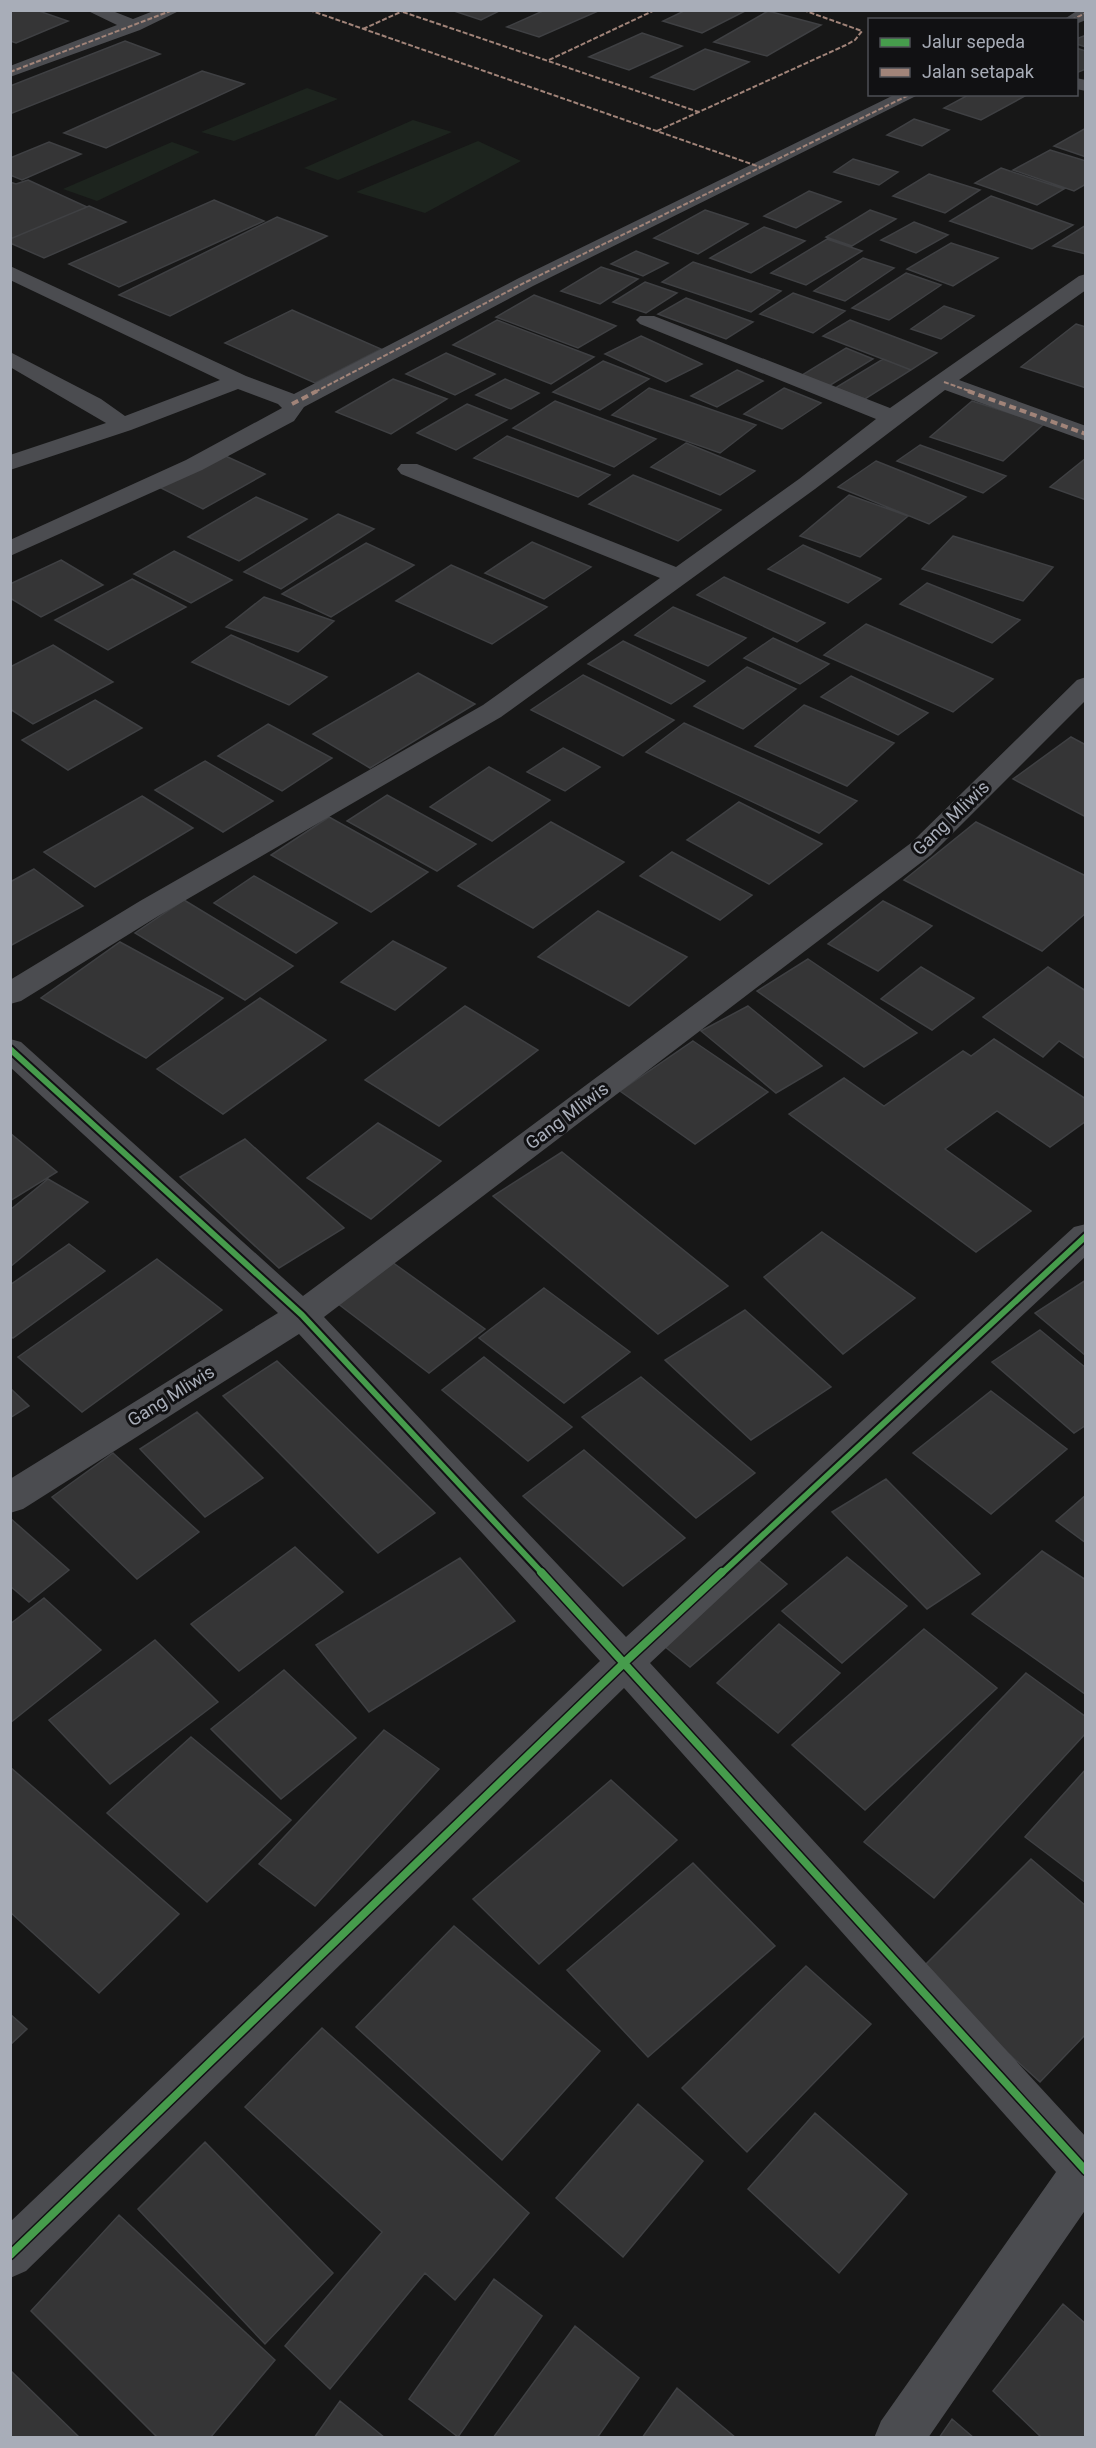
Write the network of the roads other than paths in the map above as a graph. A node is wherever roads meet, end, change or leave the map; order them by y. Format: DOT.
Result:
graph roads {
  1 [pos="94,10"];
  2 [pos="173,10"];
  3 [pos="134,26"];
  4 [pos="10,72"];
  5 [pos="907,96"];
  6 [pos="10,272"];
  7 [pos="1086,280"];
  8 [pos="647,320"];
  9 [pos="10,358"];
  10 [pos="238,381"];
  11 [pos="944,382"];
  12 [pos="292,404"];
  13 [pos="892,417"];
  14 [pos="123,425"];
  15 [pos="1086,434"];
  16 [pos="10,463"];
  17 [pos="409,468"];
  18 [pos="10,549"];
  19 [pos="678,576"];
  20 [pos="1086,685"];
  21 [pos="10,994"];
  22 [pos="10,1049"];
  23 [pos="1086,1236"];
  24 [pos="302,1315"];
  25 [pos="10,1498"];
  26 [pos="625,1662"];
  27 [pos="1085,2170"];
  28 [pos="10,2255"];
  29 [pos="898,2438"];
  1 -- 3 [label="street"];
  2 -- 3 [label="street"];
  3 -- 4 [label="street"];
  5 -- 12 [label="street"];
  6 -- 10 [label="street"];
  7 -- 11 [label="street"];
  8 -- 13 [label="street"];
  9 -- 14 [label="street"];
  10 -- 12 [label="street"];
  10 -- 14 [label="street"];
  11 -- 13 [label="street"];
  11 -- 15 [label="street"];
  12 -- 18 [label="street"];
  13 -- 19 [label="street"];
  14 -- 16 [label="street"];
  17 -- 19 [label="street"];
  19 -- 21 [label="street"];
  20 -- 24 [label="street, Gang Mliwis"];
  22 -- 24 [label="street"];
  23 -- 26 [label="street"];
  24 -- 25 [label="street, Gang Mliwis"];
  24 -- 26 [label="street"];
  26 -- 27 [label="street"];
  26 -- 28 [label="street"];
  27 -- 29 [label="street"];
}
